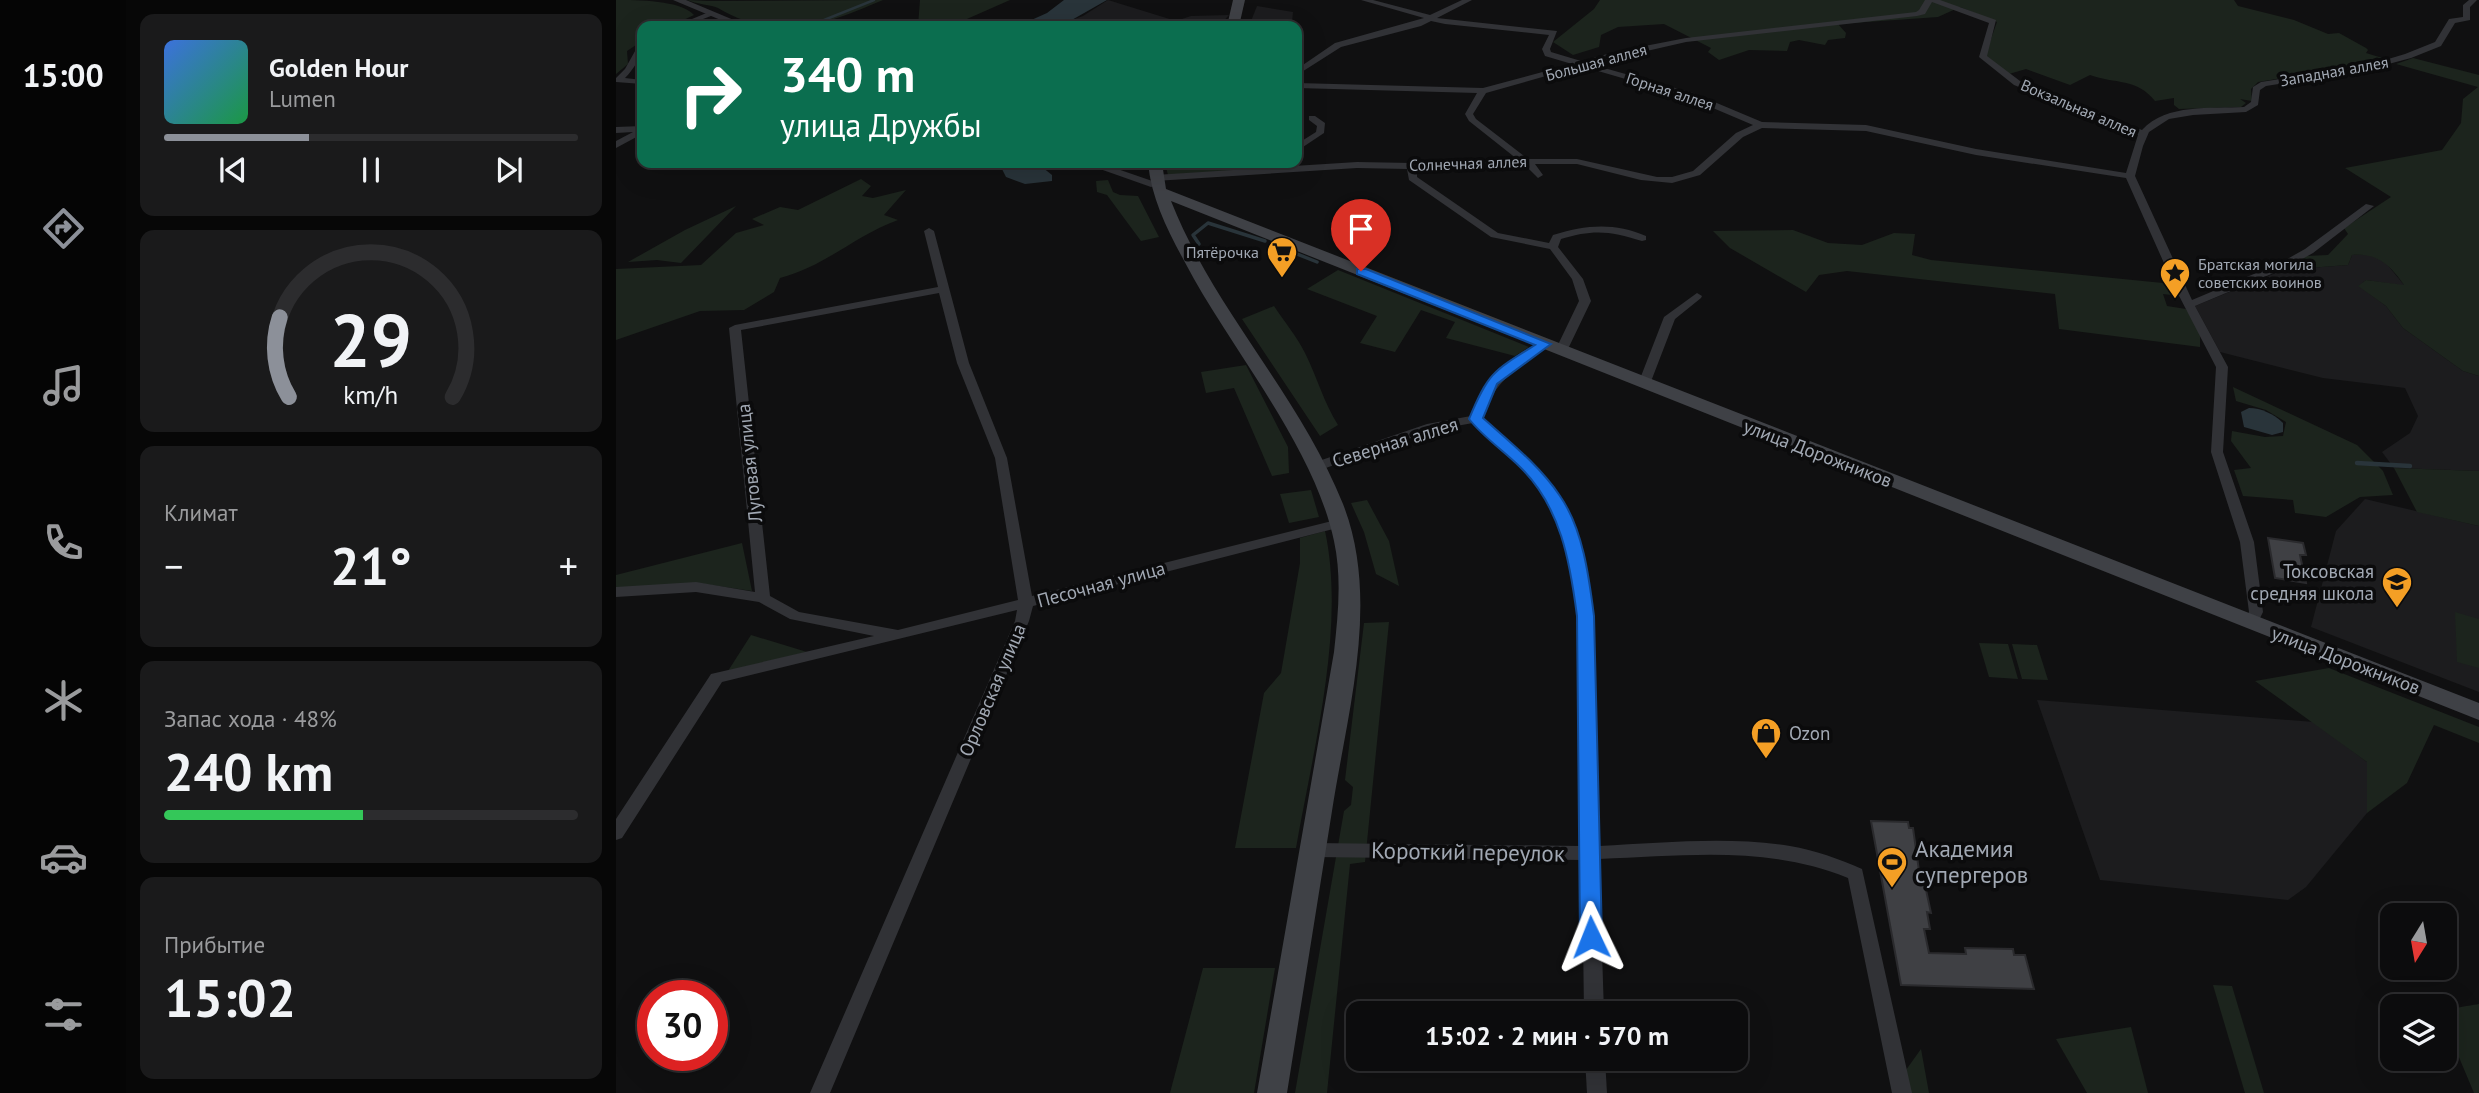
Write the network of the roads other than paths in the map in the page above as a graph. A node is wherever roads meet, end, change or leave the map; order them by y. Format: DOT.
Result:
graph roads {
  1 [pos="678,0"];
  2 [pos="1239,0"];
  3 [pos="1365,0"];
  4 [pos="1468,0"];
  5 [pos="1931,0"];
  6 [pos="2473,0"];
  7 [pos="712,13"];
  8 [pos="1432,19"];
  9 [pos="692,21"];
  10 [pos="731,21"];
  11 [pos="1234,21"];
  12 [pos="637,53"];
  13 [pos="1582,65"];
  14 [pos="1302,70"];
  15 [pos="617,80"];
  16 [pos="637,82"];
  17 [pos="1302,85"];
  18 [pos="1483,91"];
  19 [pos="1312,118"];
  20 [pos="1761,125"];
  21 [pos="616,130"];
  22 [pos="637,130"];
  23 [pos="637,133"];
  24 [pos="2144,134"];
  25 [pos="616,145"];
  26 [pos="1302,145"];
  27 [pos="1524,162"];
  28 [pos="1302,166"];
  29 [pos="1412,166"];
  30 [pos="1107,168"];
  31 [pos="1269,168"];
  32 [pos="1538,175"];
  33 [pos="2130,176"];
  34 [pos="1155,177"];
  35 [pos="2369,206"];
  36 [pos="1222,216"];
  37 [pos="929,230"];
  38 [pos="1174,230"];
  39 [pos="1642,238"];
  40 [pos="1553,247"];
  41 [pos="943,289"];
  42 [pos="1697,296"];
  43 [pos="2189,305"];
  44 [pos="1553,348"];
  45 [pos="1644,384"];
  46 [pos="1476,419"];
  47 [pos="1315,467"];
  48 [pos="1340,523"];
  49 [pos="616,592"];
  50 [pos="763,598"];
  51 [pos="1026,603"];
  52 [pos="2251,624"];
  53 [pos="898,635"];
  54 [pos="2479,712"];
  55 [pos="616,833"];
  56 [pos="1313,850"];
  57 [pos="1588,853"];
  58 [pos="1594,1001"];
  59 [pos="1596,1071"];
  60 [pos="820,1093"];
  61 [pos="1272,1093"];
  62 [pos="1597,1093"];
  63 [pos="1902,1093"];
  1 -- 7 [label="street"];
  2 -- 11 [label="main road"];
  3 -- 8 [label="street, Горная аллея"];
  4 -- 8 [label="street"];
  5 -- 13 [label="street, Большая аллея"];
  5 -- 24 [label="street, Вокзальная аллея"];
  6 -- 24 [label="street, Западная аллея"];
  7 -- 9 [label="street"];
  7 -- 10 [label="street"];
  8 -- 13 [label="street, Горная аллея"];
  8 -- 14 [label="street"];
  12 -- 15 [label="street"];
  13 -- 18 [label="street, Большая аллея"];
  13 -- 20 [label="street, Горная аллея"];
  15 -- 16 [label="street"];
  17 -- 18 [label="street, Большая аллея"];
  18 -- 27 [label="street"];
  19 -- 26 [label="street"];
  20 -- 27 [label="street, Солнечная аллея"];
  20 -- 33 [label="street, Горная аллея"];
  21 -- 22 [label="street"];
  23 -- 25 [label="street"];
  24 -- 33 [label="street, Вокзальная аллея"];
  27 -- 29 [label="street, Солнечная аллея"];
  27 -- 32 [label="street"];
  28 -- 29 [label="street, Солнечная аллея"];
  29 -- 40 [label="street"];
  30 -- 34 [label="street"];
  31 -- 34 [label="street, Солнечная аллея"];
  33 -- 43 [label="street"];
  34 -- 36 [label="main road, улица Дорожников"];
  34 -- 38 [label="main road"];
  35 -- 43 [label="street"];
  36 -- 38 [label="main road"];
  36 -- 44 [label="main road, улица Дорожников"];
  37 -- 41 [label="street, Орловская улица"];
  38 -- 47 [label="main road"];
  39 -- 40 [label="street"];
  40 -- 44 [label="street"];
  41 -- 50 [label="street, Луговая улица"];
  41 -- 51 [label="street, Орловская улица"];
  42 -- 45 [label="street"];
  43 -- 52 [label="street"];
  44 -- 45 [label="main road, улица Дорожников"];
  44 -- 46 [label="street"];
  45 -- 52 [label="main road, улица Дорожников"];
  46 -- 47 [label="street, Северная аллея"];
  46 -- 57 [label="street"];
  47 -- 48 [label="main road"];
  48 -- 51 [label="street, Песочная улица"];
  48 -- 56 [label="main road"];
  49 -- 50 [label="street, Песочная улица"];
  50 -- 53 [label="street, Песочная улица"];
  51 -- 53 [label="street, Песочная улица"];
  51 -- 60 [label="street, Орловская улица"];
  52 -- 54 [label="main road, улица Дорожников"];
  53 -- 55 [label="street"];
  56 -- 57 [label="street, Короткий переулок"];
  56 -- 61 [label="main road"];
  57 -- 58 [label="street"];
  57 -- 63 [label="street, Короткий переулок"];
  59 -- 62 [label="street"];
}
